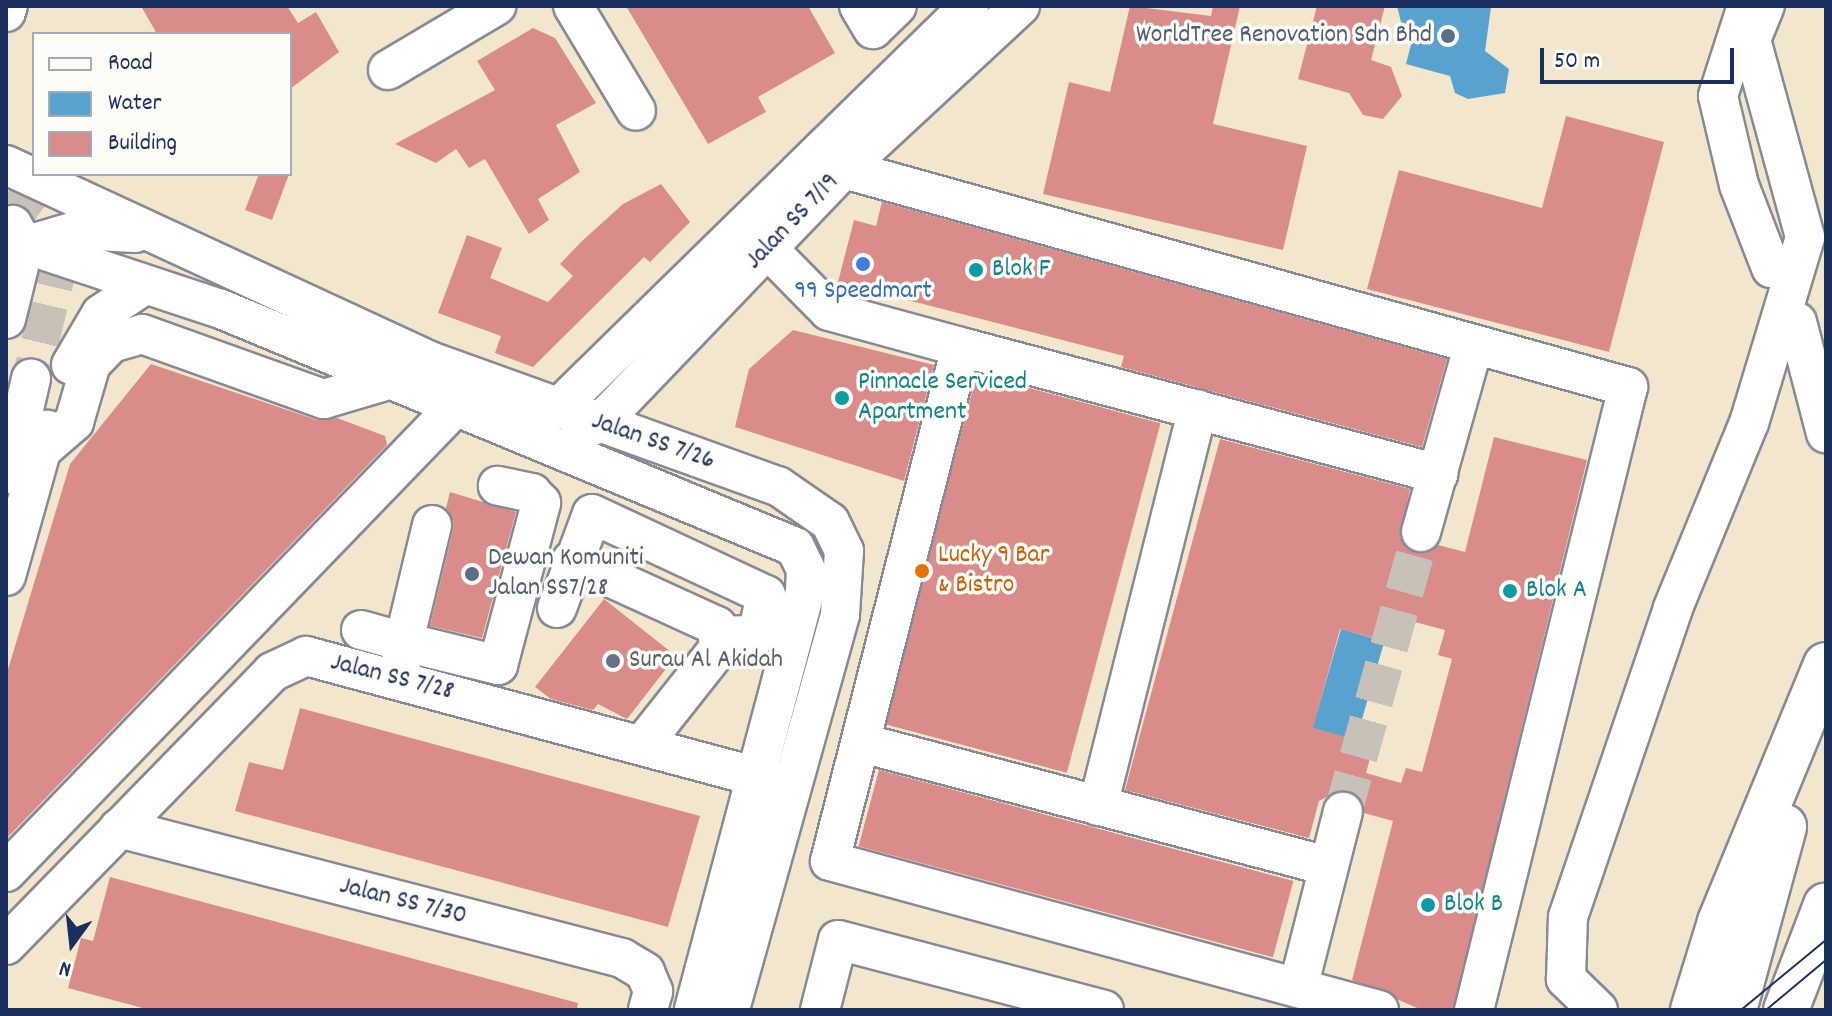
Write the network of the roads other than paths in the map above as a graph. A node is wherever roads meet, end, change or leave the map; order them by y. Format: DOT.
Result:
graph roads {
  1 [pos="8,6"];
  2 [pos="496,6"];
  3 [pos="573,6"];
  4 [pos="969,6"];
  5 [pos="1020,6"];
  6 [pos="1747,6"];
  7 [pos="1765,6"];
  8 [pos="6,12"];
  9 [pos="388,70"];
  10 [pos="636,111"];
  11 [pos="833,159"];
  12 [pos="8,165"];
  13 [pos="6,212"];
  14 [pos="156,234"];
  15 [pos="15,242"];
  16 [pos="767,248"];
  17 [pos="1771,268"];
  18 [pos="143,286"];
  19 [pos="6,319"];
  20 [pos="1797,322"];
  21 [pos="1474,344"];
  22 [pos="961,347"];
  23 [pos="31,379"];
  24 [pos="388,380"];
  25 [pos="454,408"];
  26 [pos="1198,409"];
  27 [pos="1826,433"];
  28 [pos="569,434"];
  29 [pos="38,453"];
  30 [pos="1438,474"];
  31 [pos="498,486"];
  32 [pos="6,487"];
  33 [pos="432,525"];
  34 [pos="1421,532"];
  35 [pos="572,560"];
  36 [pos="6,576"];
  37 [pos="557,608"];
  38 [pos="361,630"];
  39 [pos="718,636"];
  40 [pos="401,660"];
  41 [pos="1826,665"];
  42 [pos="1826,678"];
  43 [pos="862,743"];
  44 [pos="643,744"];
  45 [pos="773,781"];
  46 [pos="1098,806"];
  47 [pos="1343,812"];
  48 [pos="119,828"];
  49 [pos="756,841"];
  50 [pos="830,861"];
  51 [pos="1328,866"];
  52 [pos="6,872"];
  53 [pos="1826,905"];
  54 [pos="6,945"];
  55 [pos="1298,988"];
  56 [pos="648,1010"];
  57 [pos="694,1010"];
  58 [pos="730,1010"];
  59 [pos="820,1010"];
  60 [pos="1104,1010"];
  61 [pos="1379,1010"];
  62 [pos="1474,1010"];
  63 [pos="1598,1010"];
  64 [pos="1693,1010"];
  65 [pos="1734,1010"];
  66 [pos="1786,1010"];
  1 -- 8 [label="street"];
  2 -- 9 [label="street"];
  3 -- 10 [label="street"];
  4 -- 11 [label="street, Jalan SS 7/19"];
  5 -- 11 [label="street, Jalan SS 7/19"];
  6 -- 17 [label="street"];
  7 -- 63 [label="street"];
  11 -- 16 [label="street, Jalan SS 7/19"];
  11 -- 21 [label="street"];
  11 -- 28 [label="street, Jalan SS 7/19"];
  12 -- 14 [label="street, Jalan SS 7/26"];
  13 -- 15 [label="street"];
  14 -- 15 [label="street"];
  14 -- 28 [label="street, Jalan SS 7/26"];
  15 -- 18 [label="street, Jalan SS 7/26"];
  15 -- 19 [label="street"];
  16 -- 22 [label="street"];
  16 -- 28 [label="street, Jalan SS 7/19"];
  18 -- 24 [label="street, Jalan SS 7/26"];
  18 -- 29 [label="street"];
  20 -- 27 [label="street"];
  21 -- 30 [label="street"];
  21 -- 62 [label="street"];
  22 -- 26 [label="street"];
  22 -- 43 [label="street"];
  23 -- 32 [label="street"];
  24 -- 25 [label="street, Jalan SS 7/26"];
  24 -- 29 [label="street"];
  25 -- 28 [label="street, Jalan SS 7/26"];
  25 -- 52 [label="street"];
  26 -- 30 [label="street"];
  26 -- 46 [label="street"];
  28 -- 45 [label="street, Jalan SS 7/26"];
  29 -- 36 [label="street"];
  30 -- 34 [label="street"];
  31 -- 40 [label="street"];
  33 -- 40 [label="street"];
  35 -- 37 [label="street"];
  35 -- 39 [label="street"];
  35 -- 39 [label="street"];
  38 -- 40 [label="street"];
  39 -- 44 [label="street"];
  40 -- 44 [label="street, Jalan SS 7/28"];
  40 -- 48 [label="street, Jalan SS 7/28"];
  41 -- 64 [label="highway"];
  42 -- 65 [label="highway"];
  43 -- 46 [label="street"];
  43 -- 50 [label="street"];
  44 -- 45 [label="street, Jalan SS 7/28"];
  45 -- 49 [label="street, Jalan SS 7/26"];
  46 -- 51 [label="street"];
  47 -- 51 [label="street"];
  48 -- 54 [label="street, Jalan SS 7/28"];
  48 -- 56 [label="street, Jalan SS 7/30"];
  49 -- 50 [label="street"];
  49 -- 57 [label="street, Jalan SS 7/26"];
  49 -- 58 [label="street, Jalan SS 7/26"];
  50 -- 55 [label="street"];
  51 -- 55 [label="street"];
  53 -- 66 [label="highway"];
  55 -- 61 [label="street"];
  59 -- 60 [label="street"];
}
